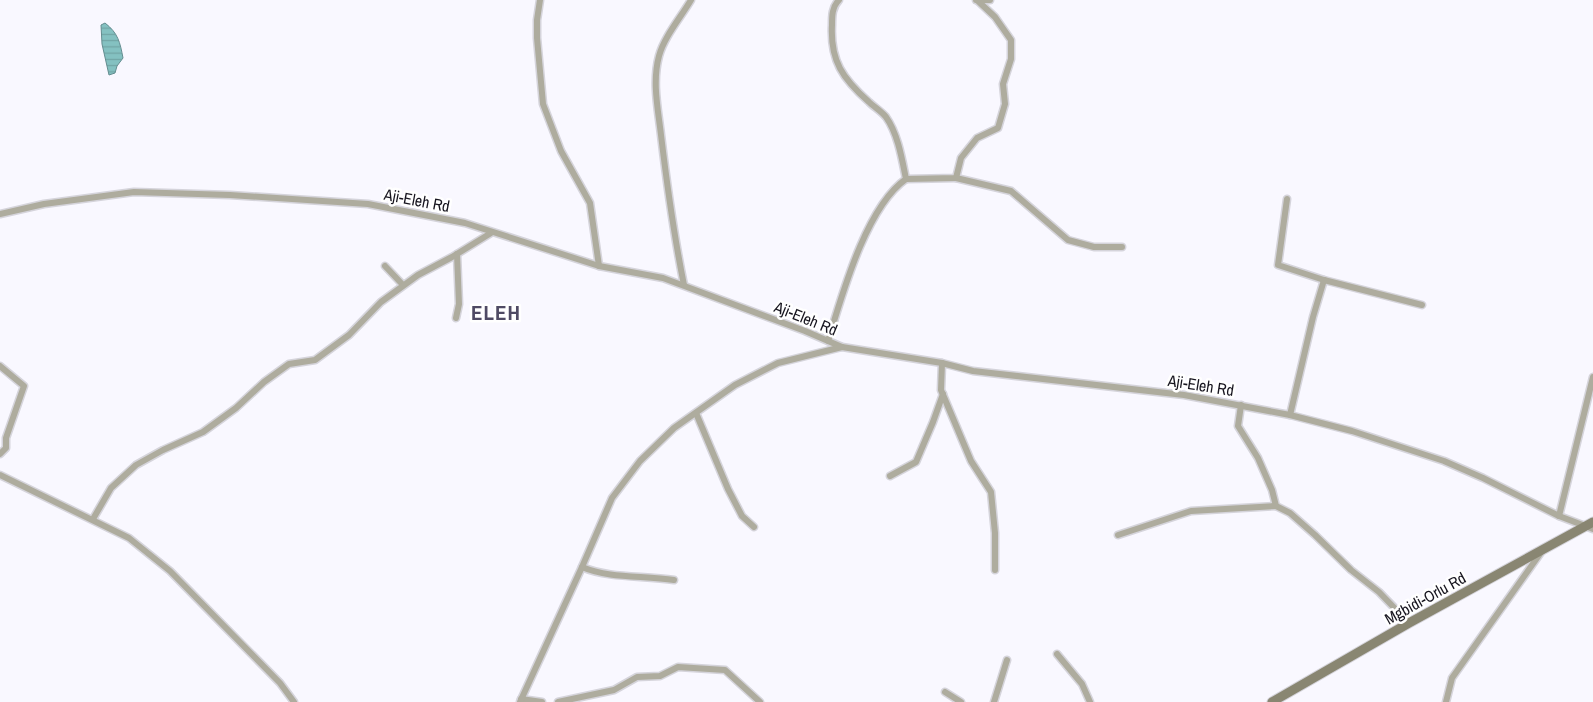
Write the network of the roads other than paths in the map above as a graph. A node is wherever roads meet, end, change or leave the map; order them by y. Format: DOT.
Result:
graph roads {
  1 [pos="540,0"];
  2 [pos="692,0"];
  3 [pos="839,0"];
  4 [pos="976,0"];
  5 [pos="990,0"];
  6 [pos="956,178"];
  7 [pos="906,179"];
  8 [pos="1286,199"];
  9 [pos="0,214"];
  10 [pos="491,233"];
  11 [pos="1122,247"];
  12 [pos="457,254"];
  13 [pos="385,266"];
  14 [pos="599,266"];
  15 [pos="1324,280"];
  16 [pos="403,285"];
  17 [pos="684,285"];
  18 [pos="1422,305"];
  19 [pos="456,318"];
  20 [pos="828,341"];
  21 [pos="842,348"];
  22 [pos="942,363"];
  23 [pos="0,366"];
  24 [pos="1593,377"];
  25 [pos="943,394"];
  26 [pos="1241,405"];
  27 [pos="696,412"];
  28 [pos="1290,415"];
  29 [pos="0,454"];
  30 [pos="0,475"];
  31 [pos="890,476"];
  32 [pos="1276,506"];
  33 [pos="1559,516"];
  34 [pos="92,519"];
  35 [pos="1591,525"];
  36 [pos="754,527"];
  37 [pos="1118,535"];
  38 [pos="1543,550"];
  39 [pos="582,567"];
  40 [pos="995,570"];
  41 [pos="674,580"];
  42 [pos="1409,623"];
  43 [pos="1057,654"];
  44 [pos="1007,660"];
  45 [pos="945,692"];
  46 [pos="520,701"];
  47 [pos="294,702"];
  48 [pos="542,702"];
  49 [pos="558,702"];
  50 [pos="760,702"];
  51 [pos="961,702"];
  52 [pos="994,702"];
  53 [pos="1090,702"];
  54 [pos="1272,702"];
  55 [pos="1446,702"];
  1 -- 14 [label="street"];
  2 -- 17 [label="street"];
  3 -- 7 [label="street"];
  4 -- 5 [label="street"];
  4 -- 6 [label="street"];
  6 -- 7 [label="street"];
  6 -- 11 [label="street"];
  7 -- 20 [label="street"];
  8 -- 15 [label="street"];
  9 -- 10 [label="street, Aji-Eleh Rd"];
  10 -- 12 [label="street"];
  10 -- 14 [label="street, Aji-Eleh Rd"];
  12 -- 16 [label="street"];
  12 -- 19 [label="street"];
  13 -- 16 [label="street"];
  14 -- 17 [label="street, Aji-Eleh Rd"];
  15 -- 18 [label="street"];
  15 -- 28 [label="street"];
  16 -- 34 [label="street"];
  17 -- 20 [label="street, Aji-Eleh Rd"];
  20 -- 21 [label="street, Aji-Eleh Rd"];
  21 -- 22 [label="street, Aji-Eleh Rd"];
  21 -- 27 [label="street"];
  22 -- 25 [label="street"];
  22 -- 26 [label="street, Aji-Eleh Rd"];
  23 -- 29 [label="street"];
  24 -- 33 [label="street"];
  25 -- 31 [label="street"];
  25 -- 40 [label="street"];
  26 -- 28 [label="street, Aji-Eleh Rd"];
  26 -- 32 [label="street"];
  27 -- 36 [label="street"];
  27 -- 39 [label="street"];
  28 -- 33 [label="street, Aji-Eleh Rd"];
  30 -- 34 [label="street"];
  32 -- 37 [label="street"];
  32 -- 42 [label="street"];
  33 -- 35 [label="street, Aji-Eleh Rd"];
  34 -- 47 [label="street"];
  35 -- 38 [label="main road, Mgbidi-Orlu Rd"];
  38 -- 42 [label="main road, Mgbidi-Orlu Rd"];
  38 -- 55 [label="street"];
  39 -- 41 [label="street"];
  39 -- 46 [label="street"];
  42 -- 54 [label="main road, Mgbidi-Orlu Rd"];
  43 -- 53 [label="street"];
  44 -- 52 [label="street"];
  45 -- 51 [label="street"];
  46 -- 48 [label="street"];
  49 -- 50 [label="street"];
}
